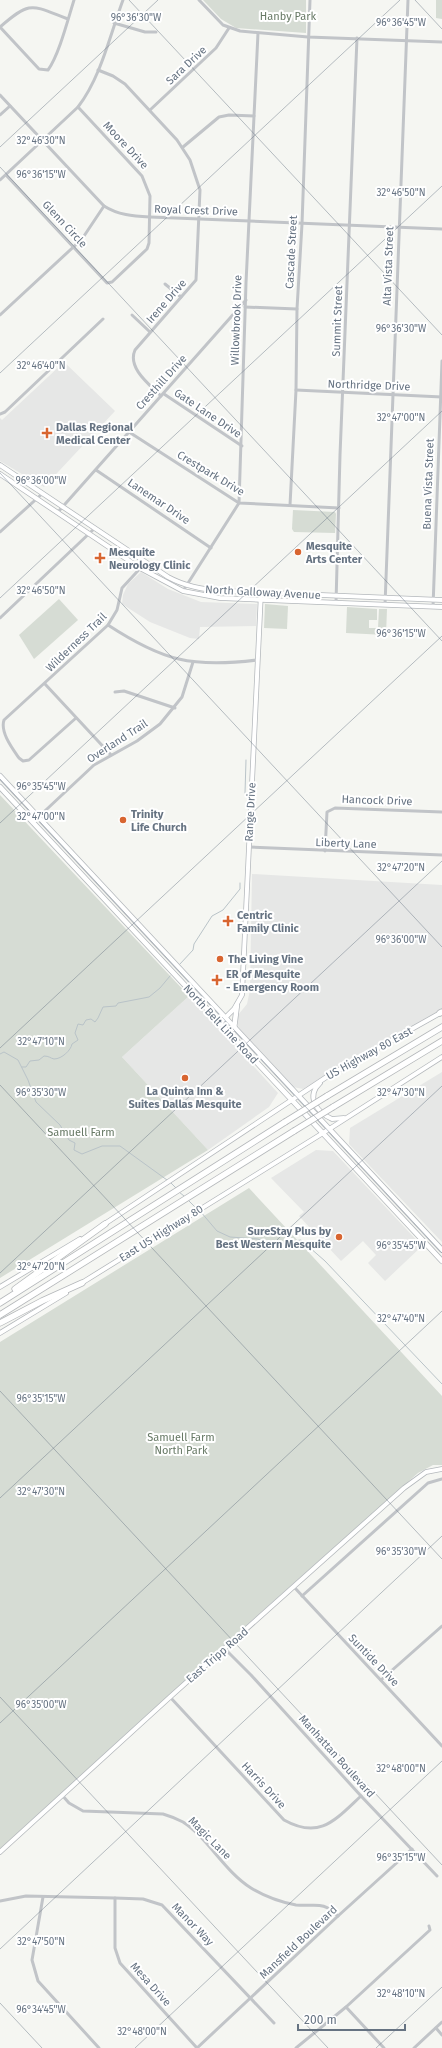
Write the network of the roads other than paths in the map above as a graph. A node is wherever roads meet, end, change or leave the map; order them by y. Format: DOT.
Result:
graph roads {
  1 [pos="74,0"];
  2 [pos="123,0"];
  3 [pos="199,0"];
  4 [pos="310,0"];
  5 [pos="408,0"];
  6 [pos="68,19"];
  7 [pos="114,24"];
  8 [pos="0,27"];
  9 [pos="229,28"];
  10 [pos="156,32"];
  11 [pos="258,33"];
  12 [pos="308,37"];
  13 [pos="357,38"];
  14 [pos="407,40"];
  15 [pos="442,42"];
  16 [pos="98,70"];
  17 [pos="0,95"];
  18 [pos="10,106"];
  19 [pos="78,107"];
  20 [pos="150,110"];
  21 [pos="0,115"];
  22 [pos="254,116"];
  23 [pos="42,140"];
  24 [pos="183,147"];
  25 [pos="6,175"];
  26 [pos="0,180"];
  27 [pos="104,206"];
  28 [pos="150,217"];
  29 [pos="200,219"];
  30 [pos="249,221"];
  31 [pos="302,224"];
  32 [pos="350,226"];
  33 [pos="399,228"];
  34 [pos="442,229"];
  35 [pos="73,247"];
  36 [pos="112,282"];
  37 [pos="166,284"];
  38 [pos="181,298"];
  39 [pos="246,300"];
  40 [pos="245,307"];
  41 [pos="297,309"];
  42 [pos="0,315"];
  43 [pos="132,316"];
  44 [pos="103,318"];
  45 [pos="150,332"];
  46 [pos="442,361"];
  47 [pos="148,382"];
  48 [pos="296,390"];
  49 [pos="343,393"];
  50 [pos="162,395"];
  51 [pos="392,395"];
  52 [pos="441,397"];
  53 [pos="0,414"];
  54 [pos="128,432"];
  55 [pos="242,446"];
  56 [pos="0,465"];
  57 [pos="96,470"];
  58 [pos="0,474"];
  59 [pos="24,481"];
  60 [pos="19,487"];
  61 [pos="42,493"];
  62 [pos="37,498"];
  63 [pos="239,503"];
  64 [pos="290,505"];
  65 [pos="63,507"];
  66 [pos="339,508"];
  67 [pos="58,512"];
  68 [pos="95,528"];
  69 [pos="0,532"];
  70 [pos="90,535"];
  71 [pos="212,548"];
  72 [pos="146,562"];
  73 [pos="140,568"];
  74 [pos="187,585"];
  75 [pos="183,591"];
  76 [pos="261,592"];
  77 [pos="336,595"];
  78 [pos="386,597"];
  79 [pos="260,599"];
  80 [pos="434,600"];
  81 [pos="442,600"];
  82 [pos="336,604"];
  83 [pos="385,605"];
  84 [pos="433,607"];
  85 [pos="442,607"];
  86 [pos="0,618"];
  87 [pos="108,625"];
  88 [pos="257,660"];
  89 [pos="193,662"];
  90 [pos="45,684"];
  91 [pos="115,692"];
  92 [pos="175,708"];
  93 [pos="76,718"];
  94 [pos="111,755"];
  95 [pos="0,776"];
  96 [pos="0,787"];
  97 [pos="442,812"];
  98 [pos="37,817"];
  99 [pos="32,823"];
  100 [pos="249,847"];
  101 [pos="325,851"];
  102 [pos="442,855"];
  103 [pos="136,923"];
  104 [pos="131,928"];
  105 [pos="237,1005"];
  106 [pos="441,1012"];
  107 [pos="225,1019"];
  108 [pos="220,1024"];
  109 [pos="442,1028"];
  110 [pos="234,1029"];
  111 [pos="442,1041"];
  112 [pos="258,1055"];
  113 [pos="442,1057"];
  114 [pos="253,1059"];
  115 [pos="328,1076"];
  116 [pos="297,1096"];
  117 [pos="291,1099"];
  118 [pos="348,1117"];
  119 [pos="328,1129"];
  120 [pos="323,1133"];
  121 [pos="416,1222"];
  122 [pos="105,1224"];
  123 [pos="411,1227"];
  124 [pos="442,1250"];
  125 [pos="442,1261"];
  126 [pos="82,1284"];
  127 [pos="0,1287"];
  128 [pos="0,1299"];
  129 [pos="0,1303"];
  130 [pos="0,1315"];
  131 [pos="0,1324"];
  132 [pos="0,1333"];
  133 [pos="442,1469"];
  134 [pos="442,1479"];
  135 [pos="294,1587"];
  136 [pos="302,1596"];
  137 [pos="442,1626"];
  138 [pos="224,1648"];
  139 [pos="381,1680"];
  140 [pos="170,1697"];
  141 [pos="442,1746"];
  142 [pos="62,1795"];
  143 [pos="361,1796"];
  144 [pos="412,1849"];
  145 [pos="0,1852"];
  146 [pos="437,1876"];
  147 [pos="43,1897"];
  148 [pos="115,1898"];
  149 [pos="0,1901"];
  150 [pos="338,1916"];
  151 [pos="429,1926"];
  152 [pos="252,1998"];
  153 [pos="346,2007"];
  154 [pos="442,2022"];
  155 [pos="274,2023"];
  156 [pos="436,2028"];
  157 [pos="442,2035"];
  158 [pos="99,2048"];
  159 [pos="197,2048"];
  160 [pos="296,2048"];
  161 [pos="384,2048"];
  162 [pos="414,2048"];
  1 -- 6 [label="street"];
  2 -- 7 [label="street"];
  3 -- 9 [label="street"];
  4 -- 12 [label="street, Cascade Street"];
  5 -- 14 [label="street, Alta Vista Street"];
  6 -- 8 [label="street"];
  6 -- 8 [label="street"];
  7 -- 10 [label="street"];
  7 -- 16 [label="street"];
  9 -- 11 [label="street"];
  9 -- 20 [label="street, Sara Drive"];
  11 -- 12 [label="street"];
  11 -- 22 [label="street, Willowbrook Drive"];
  12 -- 13 [label="street"];
  12 -- 31 [label="street, Cascade Street"];
  13 -- 14 [label="street"];
  13 -- 32 [label="street, Summit Street"];
  14 -- 15 [label="street"];
  14 -- 33 [label="street, Alta Vista Street"];
  16 -- 19 [label="street"];
  16 -- 20 [label="street, Irene Drive"];
  17 -- 18 [label="street, Royal Crest Drive"];
  18 -- 21 [label="street"];
  18 -- 23 [label="street, Royal Crest Drive"];
  19 -- 23 [label="street"];
  19 -- 28 [label="street, Moore Drive"];
  20 -- 24 [label="street, Irene Drive"];
  22 -- 24 [label="street"];
  22 -- 30 [label="street, Willowbrook Drive"];
  23 -- 25 [label="street"];
  23 -- 27 [label="street, Royal Crest Drive"];
  24 -- 29 [label="street, Irene Drive"];
  25 -- 26 [label="street"];
  25 -- 35 [label="street, Glenn Circle"];
  27 -- 28 [label="street, Royal Crest Drive"];
  27 -- 35 [label="street"];
  28 -- 29 [label="street, Royal Crest Drive"];
  28 -- 36 [label="street, Moore Drive"];
  29 -- 30 [label="street, Royal Crest Drive"];
  29 -- 38 [label="street, Irene Drive"];
  30 -- 31 [label="street, Royal Crest Drive"];
  30 -- 39 [label="street, Willowbrook Drive"];
  31 -- 32 [label="street, Royal Crest Drive"];
  31 -- 41 [label="street, Cascade Street"];
  32 -- 33 [label="street, Royal Crest Drive"];
  32 -- 49 [label="street, Summit Street"];
  33 -- 34 [label="street, Royal Crest Drive"];
  33 -- 51 [label="street, Alta Vista Street"];
  35 -- 36 [label="street, Glenn Circle"];
  35 -- 42 [label="street"];
  37 -- 38 [label="street"];
  38 -- 45 [label="street, Irene Drive"];
  39 -- 40 [label="street, Willowbrook Drive"];
  39 -- 50 [label="street, Cresthill Drive"];
  40 -- 41 [label="street"];
  40 -- 55 [label="street, Willowbrook Drive"];
  41 -- 48 [label="street, Cascade Street"];
  43 -- 45 [label="street"];
  44 -- 53 [label="street"];
  45 -- 47 [label="street, Irene Drive"];
  46 -- 52 [label="street, Buena Vista Street"];
  47 -- 50 [label="street, Gate Lane Drive"];
  48 -- 49 [label="street, Northridge Drive"];
  48 -- 64 [label="street, Cascade Street"];
  49 -- 51 [label="street, Northridge Drive"];
  49 -- 66 [label="street, Summit Street"];
  50 -- 54 [label="street, Cresthill Drive"];
  50 -- 55 [label="street, Gate Lane Drive"];
  51 -- 52 [label="street, Northridge Drive"];
  51 -- 78 [label="street, Alta Vista Street"];
  52 -- 80 [label="street, Buena Vista Street"];
  54 -- 57 [label="street, Cresthill Drive"];
  54 -- 63 [label="street, Crestpark Drive"];
  55 -- 63 [label="street, Willowbrook Drive"];
  56 -- 59 [label="main road, North Galloway Avenue"];
  57 -- 65 [label="street, Cresthill Drive"];
  57 -- 71 [label="street, Lanemar Drive"];
  58 -- 60 [label="main road, North Galloway Avenue"];
  59 -- 60 [label="main road"];
  59 -- 61 [label="main road, North Galloway Avenue"];
  60 -- 62 [label="main road, North Galloway Avenue"];
  61 -- 62 [label="street"];
  61 -- 65 [label="main road, North Galloway Avenue"];
  62 -- 67 [label="main road, North Galloway Avenue"];
  62 -- 69 [label="street"];
  63 -- 64 [label="street, Crestpark Drive"];
  63 -- 71 [label="street, Willowbrook Drive"];
  64 -- 66 [label="street, Crestpark Drive"];
  65 -- 67 [label="street, Cresthill Drive"];
  65 -- 68 [label="main road, North Galloway Avenue"];
  66 -- 77 [label="street, Summit Street"];
  67 -- 70 [label="main road, North Galloway Avenue"];
  68 -- 70 [label="street"];
  68 -- 72 [label="main road, North Galloway Avenue"];
  70 -- 73 [label="main road, North Galloway Avenue"];
  70 -- 86 [label="street"];
  71 -- 74 [label="street, Willowbrook Drive"];
  72 -- 73 [label="street, Wilderness Trail"];
  72 -- 74 [label="main road, North Galloway Avenue"];
  73 -- 75 [label="main road, North Galloway Avenue"];
  73 -- 87 [label="street, Wilderness Trail"];
  74 -- 75 [label="street, Willowbrook Drive"];
  74 -- 76 [label="main road, North Galloway Avenue"];
  75 -- 79 [label="main road, North Galloway Avenue"];
  76 -- 77 [label="main road, North Galloway Avenue"];
  76 -- 79 [label="main road, Range Drive"];
  77 -- 78 [label="main road, North Galloway Avenue"];
  77 -- 82 [label="street, Summit Street"];
  78 -- 80 [label="main road, North Galloway Avenue"];
  78 -- 83 [label="street, Alta Vista Street"];
  79 -- 82 [label="main road, North Galloway Avenue"];
  79 -- 88 [label="main road, Range Drive"];
  80 -- 81 [label="main road, North Galloway Avenue"];
  80 -- 84 [label="street, Buena Vista Street"];
  82 -- 83 [label="main road, North Galloway Avenue"];
  83 -- 84 [label="main road, North Galloway Avenue"];
  84 -- 85 [label="main road, North Galloway Avenue"];
  87 -- 89 [label="street"];
  87 -- 90 [label="street, Wilderness Trail"];
  88 -- 89 [label="street"];
  88 -- 100 [label="main road, Range Drive"];
  89 -- 92 [label="street, Overland Trail"];
  90 -- 93 [label="street"];
  90 -- 93 [label="street, Wilderness Trail"];
  91 -- 92 [label="street"];
  92 -- 94 [label="street, Overland Trail"];
  93 -- 94 [label="street"];
  94 -- 98 [label="street, Overland Trail"];
  95 -- 98 [label="main road, North Belt Line Road"];
  96 -- 99 [label="main road, North Belt Line Road"];
  97 -- 101 [label="street, Hancock Drive"];
  98 -- 99 [label="street, Overland Trail"];
  98 -- 103 [label="main road, North Belt Line Road"];
  99 -- 104 [label="main road, North Belt Line Road"];
  100 -- 101 [label="street, Liberty Lane"];
  100 -- 105 [label="main road, Range Drive"];
  101 -- 102 [label="street, Liberty Lane"];
  103 -- 104 [label="main road"];
  103 -- 107 [label="main road, North Belt Line Road"];
  104 -- 108 [label="main road, North Belt Line Road"];
  105 -- 107 [label="main road, Range Drive"];
  105 -- 110 [label="main road"];
  106 -- 115 [label="main road, US Highway 80 East"];
  107 -- 108 [label="main road, Range Drive"];
  107 -- 110 [label="main road, North Belt Line Road"];
  108 -- 114 [label="main road, North Belt Line Road"];
  109 -- 129 [label="highway, bridge"];
  110 -- 112 [label="main road, North Belt Line Road"];
  111 -- 130 [label="highway, bridge"];
  112 -- 114 [label="main road"];
  112 -- 116 [label="main road, North Belt Line Road"];
  113 -- 118 [label="main road"];
  114 -- 117 [label="main road, North Belt Line Road"];
  115 -- 116 [label="main road, US Highway 80 East"];
  115 -- 118 [label="main road"];
  116 -- 117 [label="main road"];
  116 -- 119 [label="main road, North Belt Line Road"];
  117 -- 120 [label="main road, North Belt Line Road"];
  117 -- 122 [label="main road"];
  118 -- 119 [label="main road"];
  119 -- 120 [label="main road"];
  119 -- 121 [label="main road, North Belt Line Road"];
  120 -- 123 [label="main road, North Belt Line Road"];
  120 -- 126 [label="main road, East US Highway 80"];
  121 -- 123 [label="main road"];
  121 -- 124 [label="main road, North Belt Line Road"];
  122 -- 127 [label="main road"];
  122 -- 128 [label="highway"];
  123 -- 125 [label="main road, North Belt Line Road"];
  126 -- 131 [label="highway"];
  126 -- 132 [label="main road, East US Highway 80"];
  133 -- 135 [label="main road, East Tripp Road"];
  134 -- 136 [label="street"];
  135 -- 136 [label="street, Suntide Drive"];
  135 -- 138 [label="main road, East Tripp Road"];
  136 -- 139 [label="street, Suntide Drive"];
  137 -- 139 [label="street"];
  138 -- 140 [label="main road, East Tripp Road"];
  138 -- 143 [label="street, Manhattan Boulevard"];
  139 -- 141 [label="street, Suntide Drive"];
  140 -- 142 [label="main road, East Tripp Road"];
  140 -- 143 [label="street, Harris Drive"];
  142 -- 145 [label="main road, East Tripp Road"];
  142 -- 150 [label="street, Magic Lane"];
  143 -- 144 [label="street, Manhattan Boulevard"];
  144 -- 146 [label="street, Manhattan Boulevard"];
  144 -- 150 [label="street, Mansfield Boulevard"];
  147 -- 148 [label="street, Manor Way"];
  147 -- 149 [label="street, Manor Way"];
  147 -- 158 [label="street"];
  148 -- 152 [label="street, Manor Way"];
  148 -- 159 [label="street, Mesa Drive"];
  150 -- 152 [label="street, Mansfield Boulevard"];
  151 -- 153 [label="street"];
  152 -- 155 [label="street, Manor Way"];
  152 -- 159 [label="street, Mansfield Boulevard"];
  153 -- 160 [label="street"];
  153 -- 161 [label="street"];
  154 -- 156 [label="street"];
  156 -- 157 [label="street"];
  156 -- 162 [label="street"];
}
